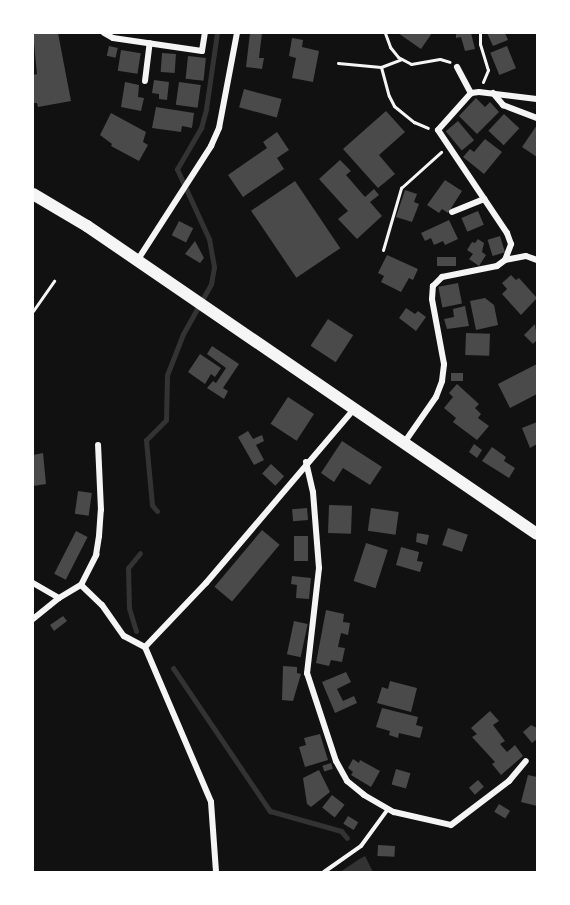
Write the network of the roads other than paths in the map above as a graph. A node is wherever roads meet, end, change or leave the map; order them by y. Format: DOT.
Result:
graph roads {
  1 [pos="104,33"];
  2 [pos="205,33"];
  3 [pos="237,33"];
  4 [pos="150,43"];
  5 [pos="457,67"];
  6 [pos="145,81"];
  7 [pos="475,92"];
  8 [pos="493,93"];
  9 [pos="537,99"];
  10 [pos="537,118"];
  11 [pos="33,194"];
  12 [pos="485,200"];
  13 [pos="452,212"];
  14 [pos="505,260"];
  15 [pos="537,260"];
  16 [pos="137,261"];
  17 [pos="354,409"];
  18 [pos="404,443"];
  19 [pos="98,445"];
  20 [pos="306,462"];
  21 [pos="537,534"];
  22 [pos="33,583"];
  23 [pos="81,585"];
  24 [pos="59,598"];
  25 [pos="33,619"];
  26 [pos="145,648"];
  27 [pos="525,761"];
  28 [pos="388,808"];
  29 [pos="216,872"];
  30 [pos="324,872"];
  1 -- 4 [label="street"];
  2 -- 4 [label="street"];
  3 -- 16 [label="street"];
  4 -- 6 [label="street"];
  5 -- 7 [label="street"];
  7 -- 8 [label="street"];
  7 -- 12 [label="street"];
  8 -- 9 [label="street"];
  8 -- 10 [label="street"];
  11 -- 16 [label="highway"];
  12 -- 13 [label="street"];
  12 -- 14 [label="street"];
  14 -- 15 [label="street"];
  14 -- 18 [label="street"];
  16 -- 17 [label="highway"];
  17 -- 18 [label="highway"];
  17 -- 20 [label="street"];
  18 -- 21 [label="highway"];
  19 -- 23 [label="street"];
  20 -- 26 [label="street"];
  20 -- 28 [label="street"];
  22 -- 24 [label="street"];
  23 -- 24 [label="street"];
  23 -- 26 [label="street"];
  24 -- 25 [label="street"];
  26 -- 29 [label="street"];
  27 -- 28 [label="street"];
  28 -- 30 [label="lane"];
}
